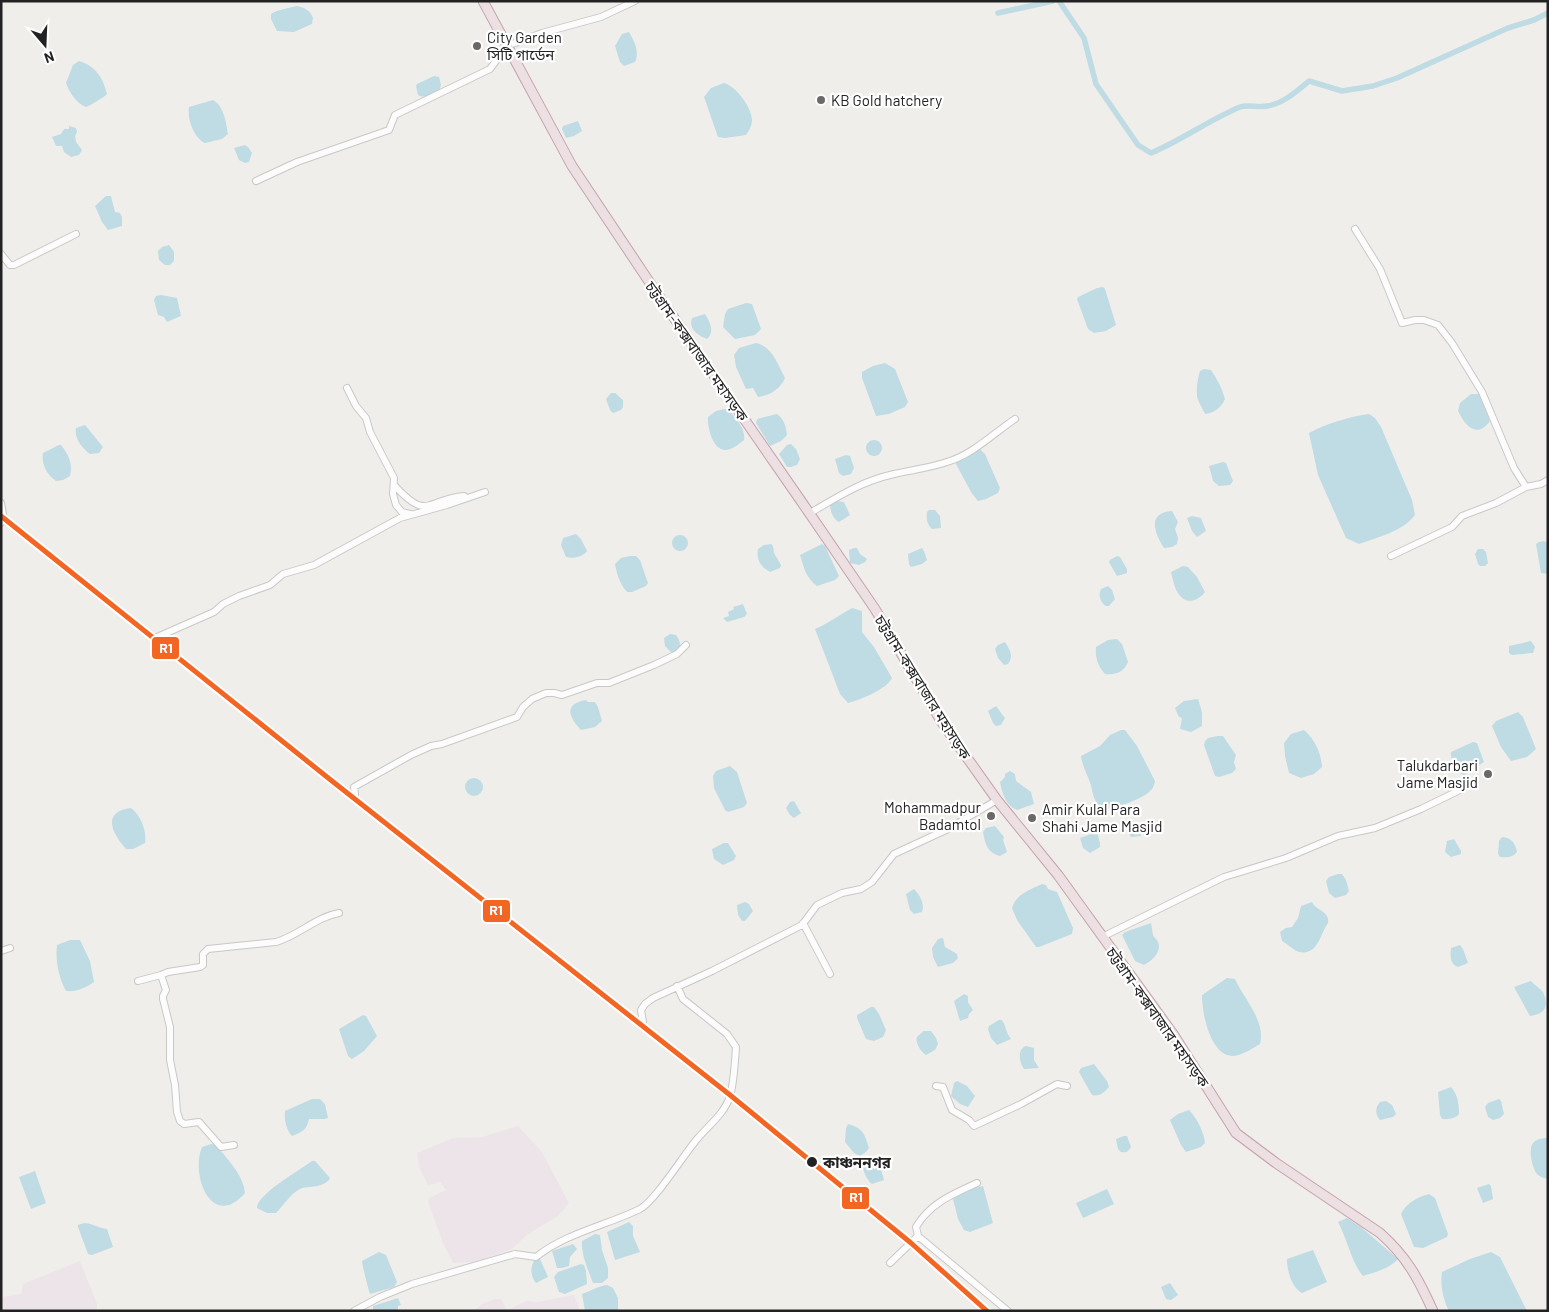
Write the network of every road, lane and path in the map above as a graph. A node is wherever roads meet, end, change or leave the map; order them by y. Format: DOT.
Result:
graph roads {
  1 [pos="484,1"];
  2 [pos="635,1"];
  3 [pos="507,46"];
  4 [pos="256,182"];
  5 [pos="1355,229"];
  6 [pos="76,234"];
  7 [pos="1,254"];
  8 [pos="347,388"];
  9 [pos="1015,419"];
  10 [pos="1548,480"];
  11 [pos="395,486"];
  12 [pos="1526,487"];
  13 [pos="1,503"];
  14 [pos="810,513"];
  15 [pos="411,514"];
  16 [pos="1,523"];
  17 [pos="1391,556"];
  18 [pos="155,638"];
  19 [pos="686,645"];
  20 [pos="1458,791"];
  21 [pos="356,794"];
  22 [pos="997,800"];
  23 [pos="339,913"];
  24 [pos="803,923"];
  25 [pos="1102,937"];
  26 [pos="10,948"];
  27 [pos="1,951"];
  28 [pos="830,974"];
  29 [pos="161,975"];
  30 [pos="138,981"];
  31 [pos="677,986"];
  32 [pos="643,1022"];
  33 [pos="936,1086"];
  34 [pos="1067,1086"];
  35 [pos="234,1145"];
  36 [pos="977,1183"];
  37 [pos="918,1236"];
  38 [pos="890,1264"];
  39 [pos="354,1311"];
  40 [pos="1008,1311"];
  41 [pos="1433,1311"];
  1 -- 3 [label="highway, চট্টগ্রাম-কক্সবাজার মহাসড়ক"];
  2 -- 3 [label="street"];
  3 -- 4 [label="street"];
  3 -- 14 [label="highway, চট্টগ্রাম-কক্সবাজার মহাসড়ক"];
  5 -- 12 [label="street"];
  6 -- 7 [label="street"];
  8 -- 11 [label="street"];
  9 -- 14 [label="street"];
  10 -- 12 [label="street"];
  11 -- 15 [label="street"];
  11 -- 15 [label="street"];
  12 -- 17 [label="street"];
  13 -- 16 [label="street"];
  14 -- 22 [label="highway, চট্টগ্রাম-কক্সবাজার মহাসড়ক"];
  15 -- 18 [label="street"];
  19 -- 21 [label="street"];
  20 -- 25 [label="street"];
  22 -- 24 [label="street"];
  22 -- 25 [label="highway, চট্টগ্রাম-কক্সবাজার মহাসড়ক"];
  23 -- 29 [label="street"];
  24 -- 28 [label="street"];
  24 -- 31 [label="street"];
  25 -- 41 [label="highway, চট্টগ্রাম-কক্সবাজার মহাসড়ক"];
  26 -- 27 [label="street"];
  29 -- 30 [label="street"];
  29 -- 35 [label="street"];
  31 -- 32 [label="street"];
  31 -- 39 [label="street"];
  33 -- 34 [label="street"];
  36 -- 37 [label="street"];
  37 -- 38 [label="street"];
  37 -- 40 [label="street"];
}
